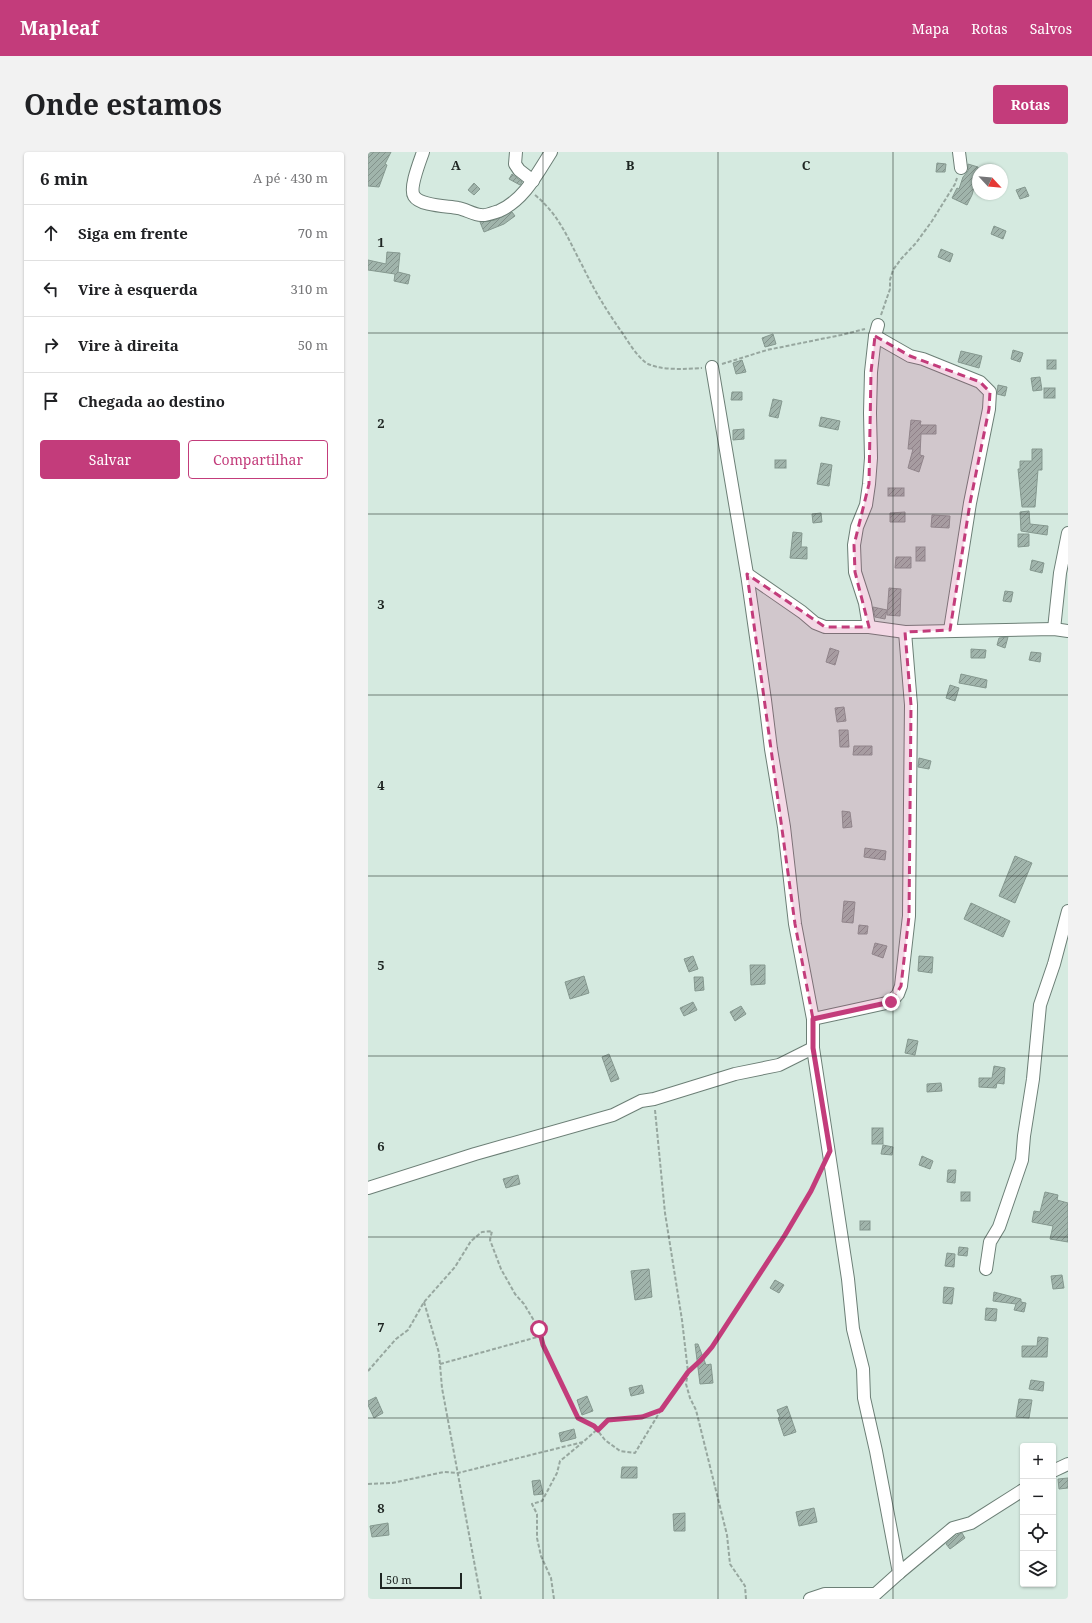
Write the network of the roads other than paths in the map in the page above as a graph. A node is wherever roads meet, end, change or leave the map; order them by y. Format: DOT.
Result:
graph roads {
  1 [pos="423,152"];
  2 [pos="516,152"];
  3 [pos="551,152"];
  4 [pos="959,152"];
  5 [pos="961,168"];
  6 [pos="530,185"];
  7 [pos="712,367"];
  8 [pos="1068,533"];
  9 [pos="747,574"];
  10 [pos="869,627"];
  11 [pos="1054,629"];
  12 [pos="950,630"];
  13 [pos="1068,631"];
  14 [pos="905,632"];
  15 [pos="1068,910"];
  16 [pos="813,1019"];
  17 [pos="813,1048"];
  18 [pos="368,1188"];
  19 [pos="986,1269"];
  20 [pos="1068,1464"];
  21 [pos="1056,1470"];
  22 [pos="1020,1492"];
  23 [pos="899,1573"];
  24 [pos="873,1596"];
  25 [pos="810,1599"];
  1 -- 6 [label="street"];
  2 -- 6 [label="street"];
  3 -- 6 [label="street"];
  4 -- 5 [label="street"];
  7 -- 9 [label="street"];
  8 -- 11 [label="street"];
  9 -- 10 [label="street"];
  9 -- 16 [label="street"];
  10 -- 12 [label="street"];
  10 -- 14 [label="street"];
  11 -- 12 [label="street"];
  11 -- 13 [label="street"];
  12 -- 14 [label="street"];
  14 -- 16 [label="street"];
  15 -- 19 [label="street"];
  16 -- 17 [label="street"];
  17 -- 18 [label="street"];
  17 -- 23 [label="street"];
  20 -- 21 [label="street"];
  22 -- 23 [label="street"];
  23 -- 24 [label="street"];
  24 -- 25 [label="street"];
}
